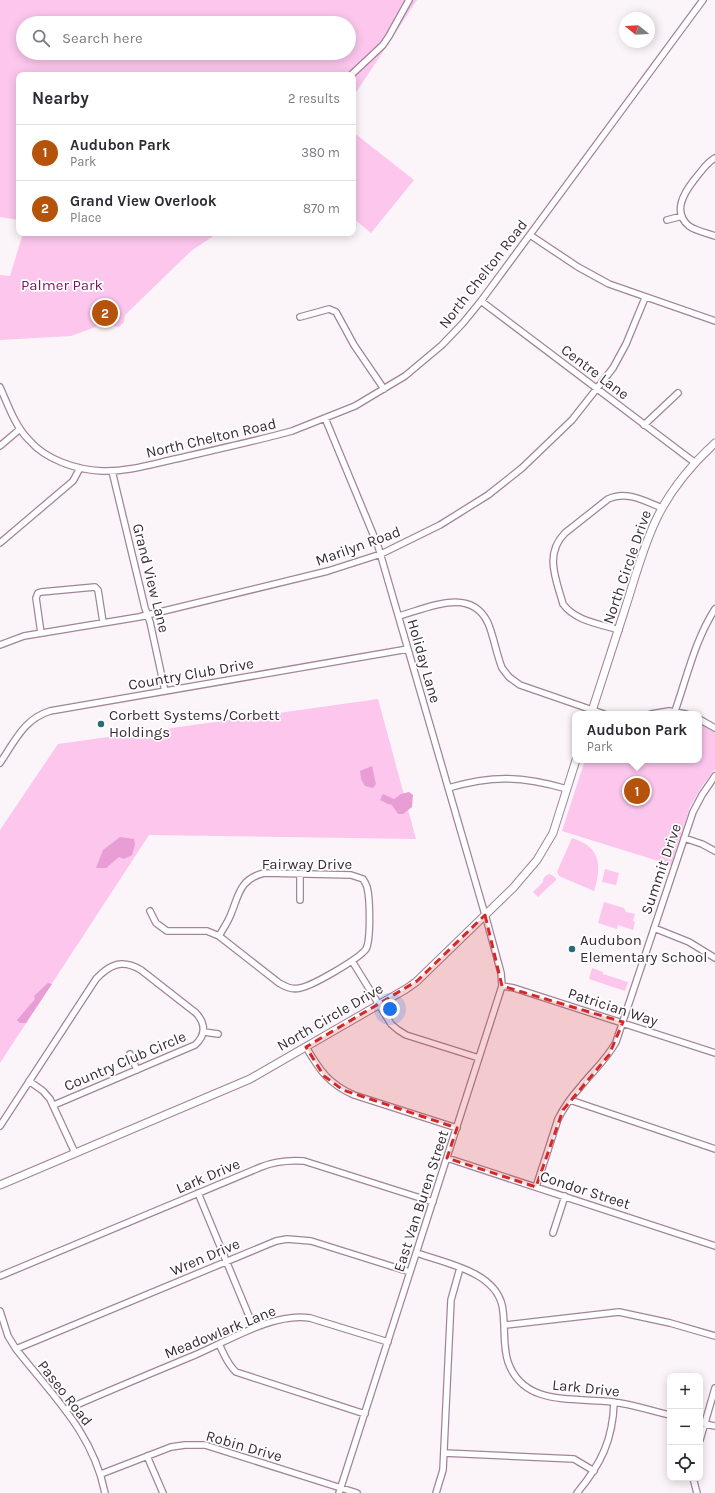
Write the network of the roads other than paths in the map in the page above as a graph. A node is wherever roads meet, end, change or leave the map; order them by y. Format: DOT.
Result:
graph roads {
  1 [pos="409,0"];
  2 [pos="703,0"];
  3 [pos="355,72"];
  4 [pos="715,158"];
  5 [pos="682,216"];
  6 [pos="667,220"];
  7 [pos="530,235"];
  8 [pos="715,236"];
  9 [pos="645,298"];
  10 [pos="480,302"];
  11 [pos="300,317"];
  12 [pos="715,321"];
  13 [pos="0,387"];
  14 [pos="384,389"];
  15 [pos="597,389"];
  16 [pos="678,393"];
  17 [pos="325,418"];
  18 [pos="644,425"];
  19 [pos="20,429"];
  20 [pos="715,443"];
  21 [pos="0,446"];
  22 [pos="694,462"];
  23 [pos="80,468"];
  24 [pos="112,471"];
  25 [pos="662,508"];
  26 [pos="0,543"];
  27 [pos="381,554"];
  28 [pos="715,609"];
  29 [pos="147,615"];
  30 [pos="399,616"];
  31 [pos="103,622"];
  32 [pos="619,630"];
  33 [pos="41,633"];
  34 [pos="0,645"];
  35 [pos="408,649"];
  36 [pos="165,691"];
  37 [pos="588,711"];
  38 [pos="591,711"];
  39 [pos="663,711"];
  40 [pos="675,711"];
  41 [pos="702,721"];
  42 [pos="715,728"];
  43 [pos="0,763"];
  44 [pos="575,763"];
  45 [pos="715,776"];
  46 [pos="448,788"];
  47 [pos="567,789"];
  48 [pos="684,838"];
  49 [pos="715,851"];
  50 [pos="300,874"];
  51 [pos="368,874"];
  52 [pos="363,879"];
  53 [pos="300,900"];
  54 [pos="150,912"];
  55 [pos="485,915"];
  56 [pos="654,928"];
  57 [pos="219,936"];
  58 [pos="715,958"];
  59 [pos="352,961"];
  60 [pos="502,986"];
  61 [pos="379,1004"];
  62 [pos="623,1022"];
  63 [pos="204,1032"];
  64 [pos="218,1034"];
  65 [pos="306,1047"];
  66 [pos="715,1053"];
  67 [pos="130,1054"];
  68 [pos="479,1058"];
  69 [pos="137,1070"];
  70 [pos="29,1081"];
  71 [pos="570,1100"];
  72 [pos="54,1105"];
  73 [pos="0,1126"];
  74 [pos="457,1128"];
  75 [pos="715,1148"];
  76 [pos="76,1153"];
  77 [pos="448,1158"];
  78 [pos="0,1185"];
  79 [pos="536,1186"];
  80 [pos="198,1193"];
  81 [pos="565,1196"];
  82 [pos="433,1202"];
  83 [pos="553,1233"];
  84 [pos="715,1246"];
  85 [pos="417,1253"];
  86 [pos="226,1261"];
  87 [pos="460,1268"];
  88 [pos="410,1272"];
  89 [pos="0,1276"];
  90 [pos="0,1311"];
  91 [pos="505,1325"];
  92 [pos="254,1328"];
  93 [pos="715,1336"];
  94 [pos="388,1342"];
  95 [pos="219,1344"];
  96 [pos="16,1349"];
  97 [pos="715,1388"];
  98 [pos="614,1402"];
  99 [pos="65,1410"];
  100 [pos="365,1414"];
  101 [pos="667,1414"];
  102 [pos="703,1420"];
  103 [pos="703,1423"];
  104 [pos="715,1426"];
  105 [pos="444,1453"];
  106 [pos="147,1456"];
  107 [pos="594,1471"];
  108 [pos="101,1474"];
  109 [pos="694,1481"];
  110 [pos="340,1490"];
  111 [pos="105,1493"];
  112 [pos="163,1493"];
  113 [pos="357,1493"];
  114 [pos="436,1493"];
  115 [pos="576,1493"];
  116 [pos="697,1493"];
  1 -- 3 [label="street"];
  2 -- 7 [label="street, North Chelton Road"];
  4 -- 5 [label="street"];
  5 -- 6 [label="street"];
  5 -- 8 [label="street"];
  7 -- 9 [label="street"];
  7 -- 10 [label="street, North Chelton Road"];
  9 -- 12 [label="street"];
  9 -- 15 [label="street, Marilyn Road"];
  10 -- 14 [label="street, North Chelton Road"];
  10 -- 15 [label="street, Centre Lane"];
  11 -- 14 [label="street"];
  13 -- 19 [label="street, North Chelton Road"];
  14 -- 17 [label="street, North Chelton Road"];
  15 -- 18 [label="street, Centre Lane"];
  15 -- 27 [label="street, Marilyn Road"];
  16 -- 18 [label="street"];
  17 -- 24 [label="street, North Chelton Road"];
  17 -- 27 [label="street, Holiday Lane"];
  18 -- 22 [label="street, Centre Lane"];
  19 -- 21 [label="street"];
  19 -- 23 [label="street, North Chelton Road"];
  20 -- 22 [label="main road, North Circle Drive"];
  22 -- 25 [label="main road, North Circle Drive"];
  23 -- 24 [label="street, North Chelton Road"];
  23 -- 26 [label="street"];
  24 -- 29 [label="street, Grand View Lane"];
  25 -- 32 [label="main road, North Circle Drive"];
  25 -- 32 [label="street"];
  27 -- 29 [label="street, Marilyn Road"];
  27 -- 30 [label="street, Holiday Lane"];
  28 -- 40 [label="street"];
  29 -- 31 [label="street, Marilyn Road"];
  29 -- 36 [label="street, Grand View Lane"];
  30 -- 35 [label="street, Holiday Lane"];
  30 -- 37 [label="street"];
  31 -- 33 [label="street, Marilyn Road"];
  31 -- 33 [label="street"];
  32 -- 38 [label="main road, North Circle Drive"];
  33 -- 34 [label="street, Marilyn Road"];
  35 -- 36 [label="street, Country Club Drive"];
  35 -- 46 [label="street, Holiday Lane"];
  36 -- 43 [label="street, Country Club Drive"];
  39 -- 40 [label="street"];
  41 -- 42 [label="street"];
  44 -- 47 [label="main road, North Circle Drive"];
  45 -- 48 [label="street, Summit Drive"];
  46 -- 47 [label="street"];
  46 -- 55 [label="street, Holiday Lane"];
  47 -- 55 [label="main road, North Circle Drive"];
  48 -- 49 [label="street"];
  48 -- 56 [label="street, Summit Drive"];
  50 -- 52 [label="street, Fairway Drive"];
  50 -- 53 [label="street"];
  50 -- 57 [label="street, Fairway Drive"];
  51 -- 52 [label="street"];
  52 -- 59 [label="street, Fairway Drive"];
  54 -- 57 [label="street, Fairway Drive"];
  55 -- 60 [label="street, East Van Buren Street"];
  55 -- 61 [label="main road, North Circle Drive"];
  56 -- 58 [label="street"];
  56 -- 62 [label="street, Summit Drive"];
  57 -- 59 [label="street, Fairway Drive"];
  59 -- 61 [label="street"];
  60 -- 62 [label="street, Patrician Way"];
  60 -- 68 [label="street, East Van Buren Street"];
  61 -- 65 [label="main road, North Circle Drive"];
  61 -- 68 [label="street"];
  62 -- 66 [label="street, Patrician Way"];
  62 -- 71 [label="street, Summit Drive"];
  63 -- 64 [label="street"];
  63 -- 69 [label="street, Country Club Circle"];
  63 -- 70 [label="street, Country Club Circle"];
  65 -- 74 [label="street"];
  65 -- 76 [label="main road, North Circle Drive"];
  67 -- 69 [label="street"];
  68 -- 74 [label="street, East Van Buren Street"];
  69 -- 72 [label="street, Country Club Circle"];
  70 -- 72 [label="street"];
  70 -- 73 [label="street"];
  71 -- 75 [label="street"];
  71 -- 79 [label="street, Summit Drive"];
  72 -- 76 [label="street, Country Club Circle"];
  74 -- 77 [label="street, East Van Buren Street"];
  76 -- 78 [label="main road, North Circle Drive"];
  77 -- 79 [label="street, Condor Street"];
  77 -- 82 [label="street, East Van Buren Street"];
  79 -- 81 [label="street, Condor Street"];
  80 -- 82 [label="street, Lark Drive"];
  80 -- 86 [label="street"];
  80 -- 89 [label="street, Lark Drive"];
  81 -- 83 [label="street"];
  81 -- 84 [label="street, Condor Street"];
  82 -- 85 [label="street, East Van Buren Street"];
  85 -- 87 [label="street, Lark Drive"];
  85 -- 88 [label="street, East Van Buren Street"];
  86 -- 88 [label="street, Wren Drive"];
  86 -- 92 [label="street"];
  86 -- 96 [label="street, Wren Drive"];
  87 -- 91 [label="street, Lark Drive"];
  87 -- 105 [label="street"];
  88 -- 94 [label="street, East Van Buren Street"];
  90 -- 96 [label="street, Paseo Road"];
  91 -- 93 [label="street"];
  91 -- 98 [label="street, Lark Drive"];
  92 -- 94 [label="street, Meadowlark Lane"];
  92 -- 95 [label="street, Meadowlark Lane"];
  94 -- 100 [label="street, East Van Buren Street"];
  95 -- 99 [label="street, Meadowlark Lane"];
  95 -- 100 [label="street"];
  96 -- 99 [label="street, Paseo Road"];
  97 -- 102 [label="street"];
  98 -- 101 [label="street, Lark Drive"];
  98 -- 107 [label="street"];
  99 -- 108 [label="street, Paseo Road"];
  100 -- 110 [label="street, East Van Buren Street"];
  103 -- 104 [label="street"];
  105 -- 107 [label="street"];
  105 -- 114 [label="street"];
  106 -- 108 [label="street, Robin Drive"];
  106 -- 110 [label="street, Robin Drive"];
  106 -- 112 [label="street"];
  107 -- 115 [label="street"];
  108 -- 111 [label="street, Paseo Road"];
  109 -- 116 [label="street"];
  110 -- 113 [label="street, Robin Drive"];
}
